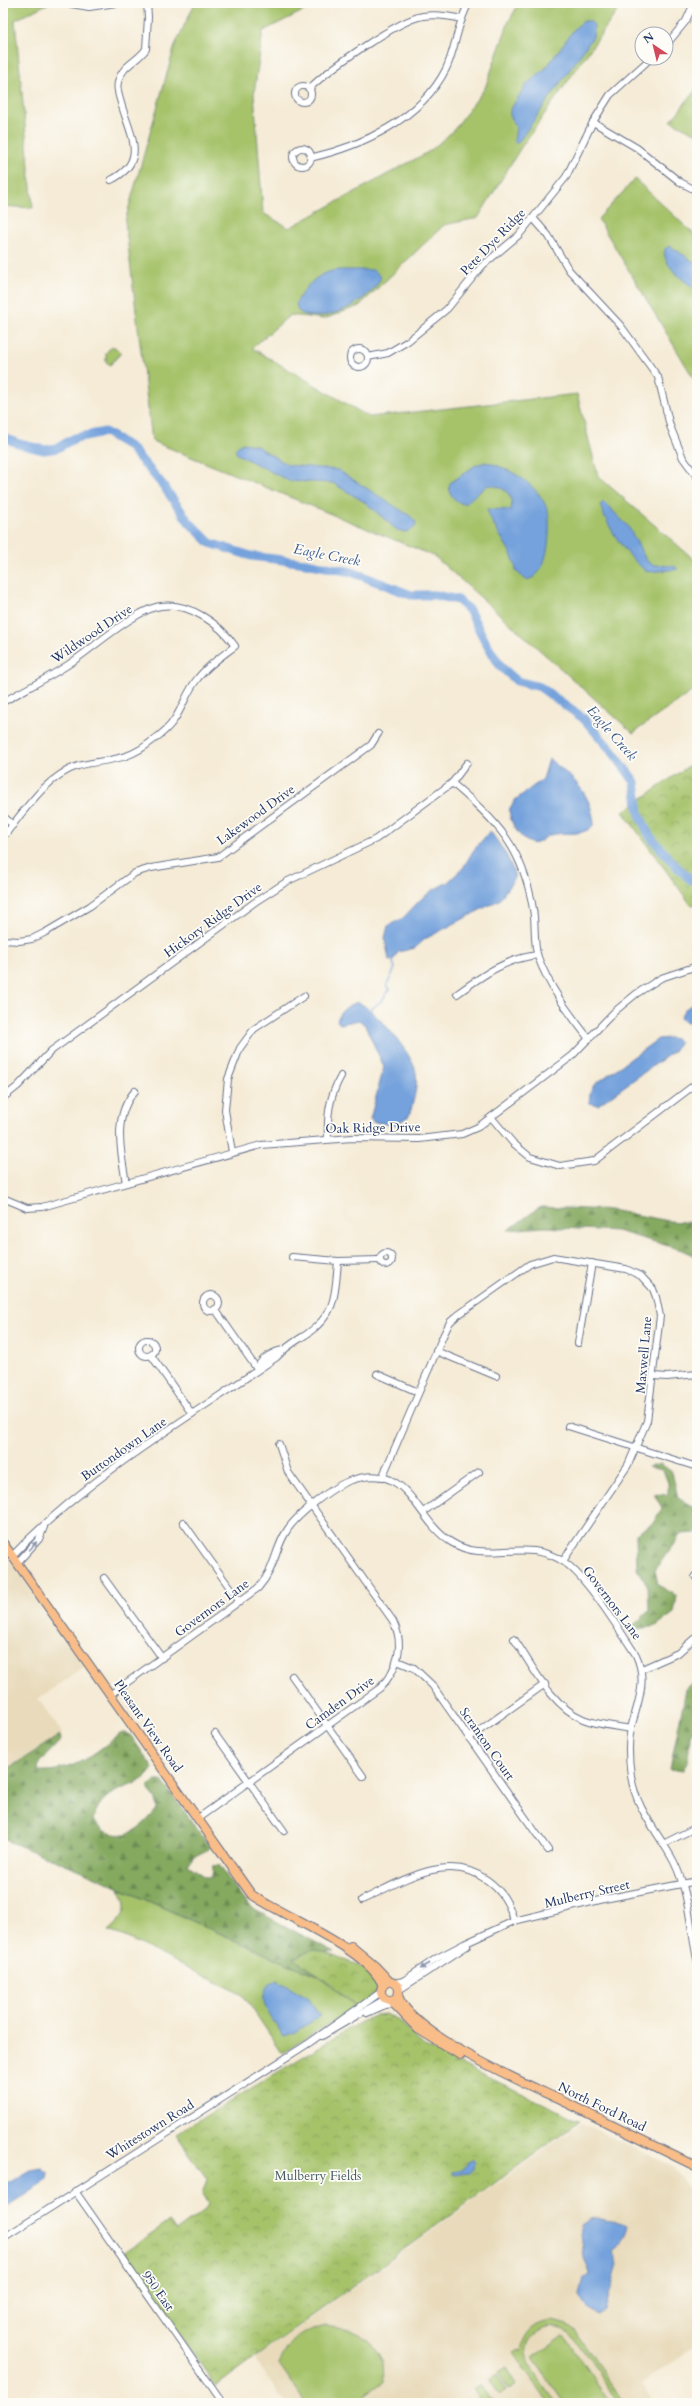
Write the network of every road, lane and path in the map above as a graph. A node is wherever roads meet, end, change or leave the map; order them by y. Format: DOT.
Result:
graph roads {
  1 [pos="66,3"];
  2 [pos="114,3"];
  3 [pos="147,3"];
  4 [pos="469,3"];
  5 [pos="694,3"];
  6 [pos="462,18"];
  7 [pos="674,35"];
  8 [pos="642,66"];
  9 [pos="310,88"];
  10 [pos="593,122"];
  11 [pos="310,158"];
  12 [pos="111,180"];
  13 [pos="697,191"];
  14 [pos="532,218"];
  15 [pos="368,357"];
  16 [pos="697,477"];
  17 [pos="3,702"];
  18 [pos="378,734"];
  19 [pos="467,763"];
  20 [pos="452,783"];
  21 [pos="3,816"];
  22 [pos="13,825"];
  23 [pos="3,837"];
  24 [pos="3,940"];
  25 [pos="537,955"];
  26 [pos="697,966"];
  27 [pos="457,994"];
  28 [pos="304,996"];
  29 [pos="589,1039"];
  30 [pos="341,1076"];
  31 [pos="697,1083"];
  32 [pos="135,1091"];
  33 [pos="3,1098"];
  34 [pos="490,1117"];
  35 [pos="328,1140"];
  36 [pos="232,1152"];
  37 [pos="126,1183"];
  38 [pos="3,1198"];
  39 [pos="292,1257"];
  40 [pos="380,1260"];
  41 [pos="338,1261"];
  42 [pos="592,1263"];
  43 [pos="215,1309"];
  44 [pos="578,1343"];
  45 [pos="436,1351"];
  46 [pos="151,1356"];
  47 [pos="257,1369"];
  48 [pos="377,1374"];
  49 [pos="697,1374"];
  50 [pos="496,1376"];
  51 [pos="654,1376"];
  52 [pos="418,1392"];
  53 [pos="192,1414"];
  54 [pos="568,1426"];
  55 [pos="279,1444"];
  56 [pos="638,1448"];
  57 [pos="697,1467"];
  58 [pos="479,1472"];
  59 [pos="382,1478"];
  60 [pos="312,1506"];
  61 [pos="423,1512"];
  62 [pos="182,1522"];
  63 [pos="45,1526"];
  64 [pos="3,1543"];
  65 [pos="12,1556"];
  66 [pos="563,1561"];
  67 [pos="17,1563"];
  68 [pos="104,1578"];
  69 [pos="240,1602"];
  70 [pos="697,1636"];
  71 [pos="514,1639"];
  72 [pos="162,1658"];
  73 [pos="397,1661"];
  74 [pos="642,1669"];
  75 [pos="292,1676"];
  76 [pos="545,1684"];
  77 [pos="111,1694"];
  78 [pos="327,1726"];
  79 [pos="631,1729"];
  80 [pos="215,1734"];
  81 [pos="469,1738"];
  82 [pos="363,1776"];
  83 [pos="249,1782"];
  84 [pos="197,1819"];
  85 [pos="697,1826"];
  86 [pos="284,1831"];
  87 [pos="663,1844"];
  88 [pos="548,1850"];
  89 [pos="697,1881"];
  90 [pos="683,1884"];
  91 [pos="362,1900"];
  92 [pos="514,1922"];
  93 [pos="697,1959"];
  94 [pos="391,1993"];
  95 [pos="361,2014"];
  96 [pos="308,2043"];
  97 [pos="697,2167"];
  98 [pos="75,2191"];
  99 [pos="3,2238"];
  100 [pos="223,2403"];
  1 -- 2 [label="street"];
  3 -- 12 [label="street"];
  4 -- 6 [label="street"];
  5 -- 7 [label="street"];
  6 -- 9 [label="street"];
  6 -- 11 [label="street"];
  8 -- 10 [label="street, Pete Dye Ridge"];
  10 -- 13 [label="street"];
  10 -- 14 [label="street, Pete Dye Ridge"];
  14 -- 15 [label="street, Pete Dye Ridge"];
  14 -- 16 [label="street"];
  17 -- 22 [label="street, Wildwood Drive"];
  18 -- 24 [label="street, Lakewood Drive"];
  19 -- 20 [label="street, Hickory Ridge Drive"];
  20 -- 25 [label="street"];
  20 -- 33 [label="street, Hickory Ridge Drive"];
  21 -- 22 [label="street"];
  22 -- 23 [label="street, Wildwood Drive"];
  25 -- 27 [label="street"];
  25 -- 29 [label="street"];
  26 -- 29 [label="street, Oak Ridge Drive"];
  28 -- 36 [label="street"];
  29 -- 34 [label="street, Oak Ridge Drive"];
  30 -- 35 [label="street"];
  31 -- 34 [label="street"];
  32 -- 37 [label="street"];
  34 -- 35 [label="street, Oak Ridge Drive"];
  35 -- 36 [label="street, Oak Ridge Drive"];
  36 -- 37 [label="street, Oak Ridge Drive"];
  37 -- 38 [label="street, Oak Ridge Drive"];
  39 -- 41 [label="street"];
  40 -- 41 [label="street"];
  41 -- 47 [label="street, Buttondown Lane"];
  42 -- 44 [label="street"];
  42 -- 45 [label="street, Maxwell Lane"];
  42 -- 51 [label="street, Maxwell Lane"];
  43 -- 47 [label="street"];
  45 -- 50 [label="street"];
  45 -- 52 [label="street, Maxwell Lane"];
  46 -- 53 [label="street"];
  47 -- 53 [label="street, Buttondown Lane"];
  48 -- 52 [label="street"];
  49 -- 51 [label="street"];
  51 -- 56 [label="street, Maxwell Lane"];
  52 -- 59 [label="street, Maxwell Lane"];
  53 -- 63 [label="street, Buttondown Lane"];
  54 -- 56 [label="street"];
  55 -- 60 [label="street, Camden Drive"];
  56 -- 57 [label="street"];
  56 -- 66 [label="street, Maxwell Lane"];
  58 -- 61 [label="street"];
  59 -- 60 [label="street, Governors Lane"];
  59 -- 61 [label="street, Governors Lane"];
  60 -- 69 [label="street, Governors Lane"];
  60 -- 73 [label="street, Camden Drive"];
  61 -- 66 [label="street, Governors Lane"];
  62 -- 69 [label="street"];
  63 -- 65 [label="street, Buttondown Lane"];
  67 -- 63 [label="street, one-way"];
  64 -- 65 [label="main road, Pleasant View Road"];
  65 -- 67 [label="main road, Pleasant View Road"];
  66 -- 74 [label="street, Governors Lane"];
  67 -- 77 [label="main road, Pleasant View Road"];
  68 -- 72 [label="street"];
  69 -- 72 [label="street, Governors Lane"];
  70 -- 74 [label="street"];
  71 -- 76 [label="street"];
  72 -- 77 [label="street, Governors Lane"];
  73 -- 78 [label="street, Camden Drive"];
  73 -- 81 [label="street, Scranton Court"];
  74 -- 79 [label="street, Governors Lane"];
  75 -- 78 [label="street"];
  76 -- 79 [label="street"];
  76 -- 81 [label="street"];
  77 -- 84 [label="main road, Pleasant View Road"];
  78 -- 82 [label="street"];
  78 -- 83 [label="street, Camden Drive"];
  79 -- 87 [label="street, Governors Lane"];
  80 -- 83 [label="street"];
  81 -- 88 [label="street, Scranton Court"];
  83 -- 84 [label="street, Camden Drive"];
  83 -- 86 [label="street"];
  84 -- 94 [label="main road, Pleasant View Road"];
  85 -- 87 [label="street"];
  87 -- 90 [label="street, Governors Lane"];
  89 -- 90 [label="street, Mulberry Street"];
  90 -- 92 [label="street, Mulberry Street"];
  90 -- 93 [label="street, Governors Lane"];
  91 -- 92 [label="street"];
  92 -- 94 [label="street, Mulberry Street"];
  94 -- 95 [label="street, Whitestown Road"];
  94 -- 95 [label="street, Whitestown Road"];
  94 -- 96 [label="street, Whitestown Road"];
  94 -- 97 [label="main road, North Ford Road"];
  95 -- 96 [label="street, Whitestown Road"];
  96 -- 98 [label="street, Whitestown Road"];
  98 -- 99 [label="street, Whitestown Road"];
  98 -- 100 [label="street, 950 East"];
}
